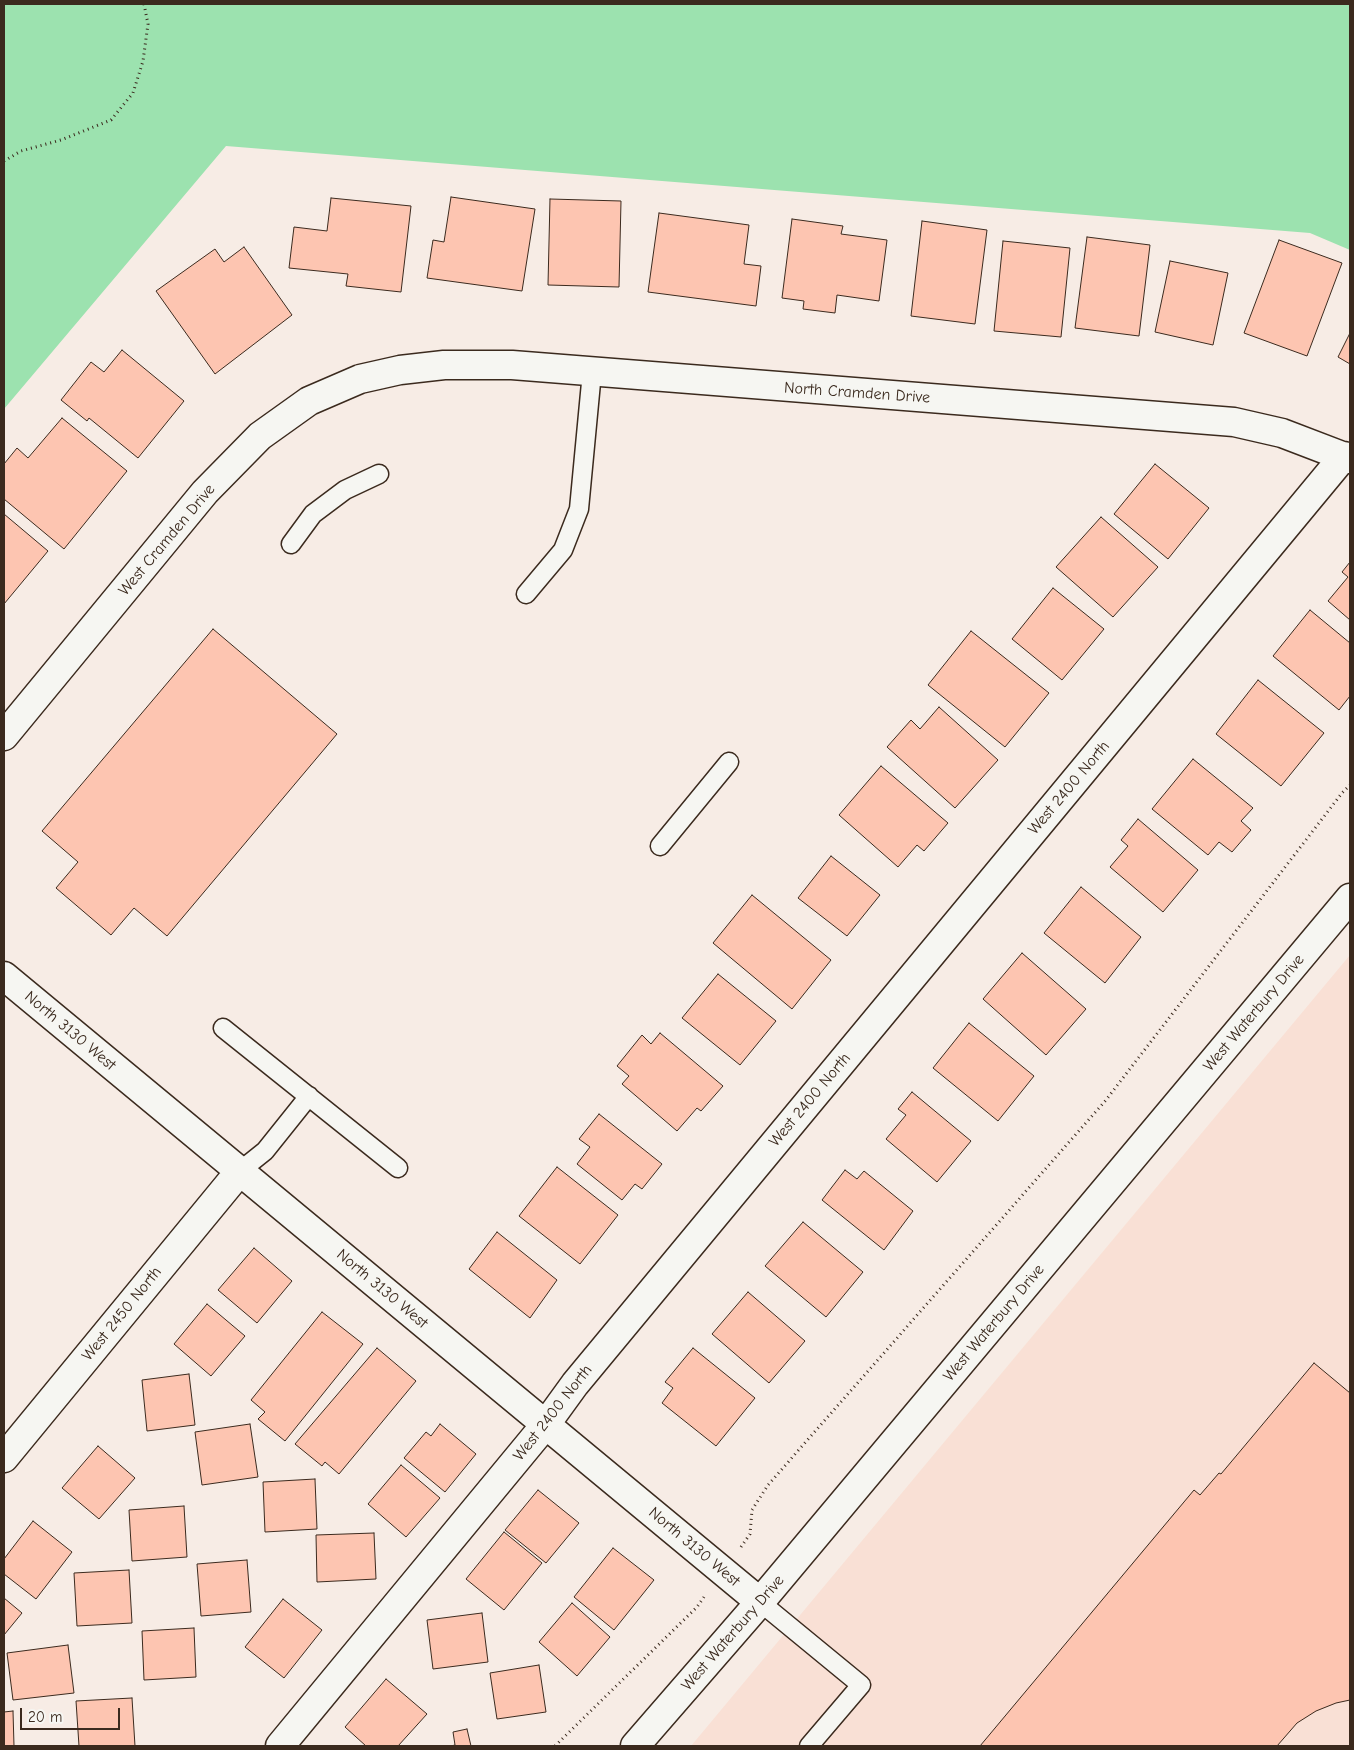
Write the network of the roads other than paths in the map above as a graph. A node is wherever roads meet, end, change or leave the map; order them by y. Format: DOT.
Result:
graph roads {
  1 [pos="592,372"];
  2 [pos="360,379"];
  3 [pos="1347,457"];
  4 [pos="379,474"];
  5 [pos="291,544"];
  6 [pos="526,594"];
  7 [pos="4,736"];
  8 [pos="729,762"];
  9 [pos="660,846"];
  10 [pos="1350,898"];
  11 [pos="4,976"];
  12 [pos="222,1028"];
  13 [pos="309,1096"];
  14 [pos="398,1168"];
  15 [pos="240,1171"];
  16 [pos="546,1424"];
  17 [pos="4,1458"];
  18 [pos="760,1602"];
  19 [pos="280,1746"];
  20 [pos="636,1746"];
  21 [pos="809,1746"];
  1 -- 2 [label="street, North Cramden Drive"];
  1 -- 3 [label="street, North Cramden Drive"];
  1 -- 6 [label="lane"];
  2 -- 7 [label="street, West Cramden Drive"];
  3 -- 16 [label="street, West 2400 North"];
  4 -- 5 [label="lane"];
  8 -- 9 [label="lane"];
  10 -- 18 [label="street, West Waterbury Drive"];
  11 -- 15 [label="street, North 3130 West"];
  12 -- 13 [label="lane"];
  13 -- 14 [label="lane"];
  13 -- 15 [label="lane"];
  15 -- 16 [label="street, North 3130 West"];
  15 -- 17 [label="street, West 2450 North"];
  16 -- 18 [label="street, North 3130 West"];
  16 -- 19 [label="street, West 2400 North"];
  18 -- 20 [label="street, West Waterbury Drive"];
  18 -- 21 [label="lane"];
}
